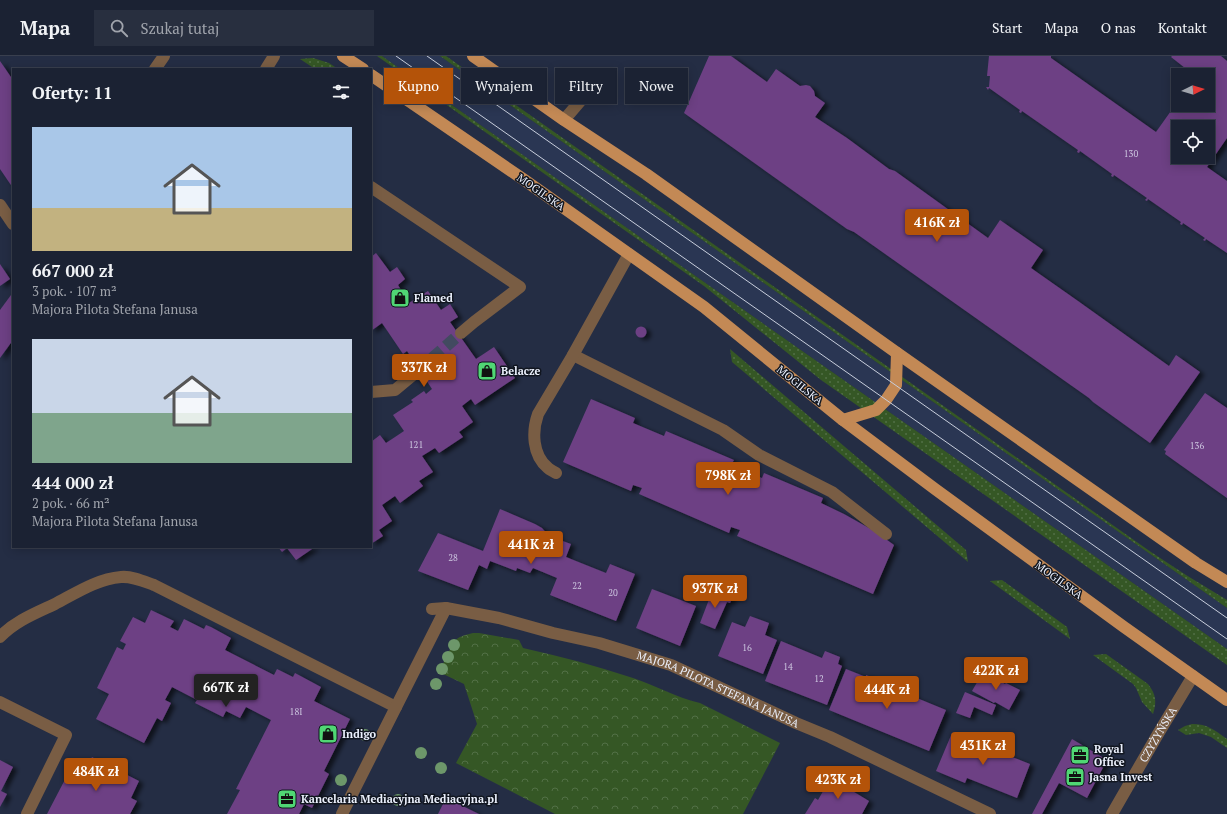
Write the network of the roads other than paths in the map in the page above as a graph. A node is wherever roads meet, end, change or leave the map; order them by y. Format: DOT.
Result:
graph roads {
  1 [pos="164,56"];
  2 [pos="274,56"];
  3 [pos="343,56"];
  4 [pos="473,56"];
  5 [pos="156,68"];
  6 [pos="267,68"];
  7 [pos="361,68"];
  8 [pos="372,76"];
  9 [pos="578,104"];
  10 [pos="564,120"];
  11 [pos="372,188"];
  12 [pos="0,205"];
  13 [pos="12,223"];
  14 [pos="629,254"];
  15 [pos="461,333"];
  16 [pos="897,353"];
  17 [pos="573,354"];
  18 [pos="419,370"];
  19 [pos="372,392"];
  20 [pos="843,420"];
  21 [pos="556,473"];
  22 [pos="886,534"];
  23 [pos="1227,582"];
  24 [pos="446,608"];
  25 [pos="432,610"];
  26 [pos="0,637"];
  27 [pos="1193,676"];
  28 [pos="1227,700"];
  29 [pos="0,702"];
  30 [pos="396,707"];
  31 [pos="27,814"];
  32 [pos="342,814"];
  33 [pos="990,814"];
  34 [pos="1112,814"];
  1 -- 5 [label="street"];
  2 -- 6 [label="street"];
  3 -- 7 [label="main road"];
  4 -- 10 [label="main road"];
  8 -- 14 [label="main road, MOGILSKA"];
  9 -- 10 [label="street"];
  10 -- 16 [label="main road"];
  11 -- 15 [label="street"];
  12 -- 13 [label="street"];
  14 -- 17 [label="street"];
  14 -- 20 [label="main road, MOGILSKA"];
  16 -- 20 [label="main road"];
  16 -- 23 [label="main road"];
  17 -- 21 [label="street"];
  17 -- 22 [label="street"];
  18 -- 19 [label="street"];
  20 -- 27 [label="main road, MOGILSKA"];
  24 -- 25 [label="street, MAJORA PILOTA STEFANA JANUSA"];
  24 -- 30 [label="street"];
  24 -- 33 [label="street, MAJORA PILOTA STEFANA JANUSA"];
  26 -- 30 [label="street"];
  27 -- 28 [label="main road, MOGILSKA"];
  27 -- 34 [label="street, CZYŻYŃSKA"];
  29 -- 31 [label="street"];
  30 -- 32 [label="street"];
}
